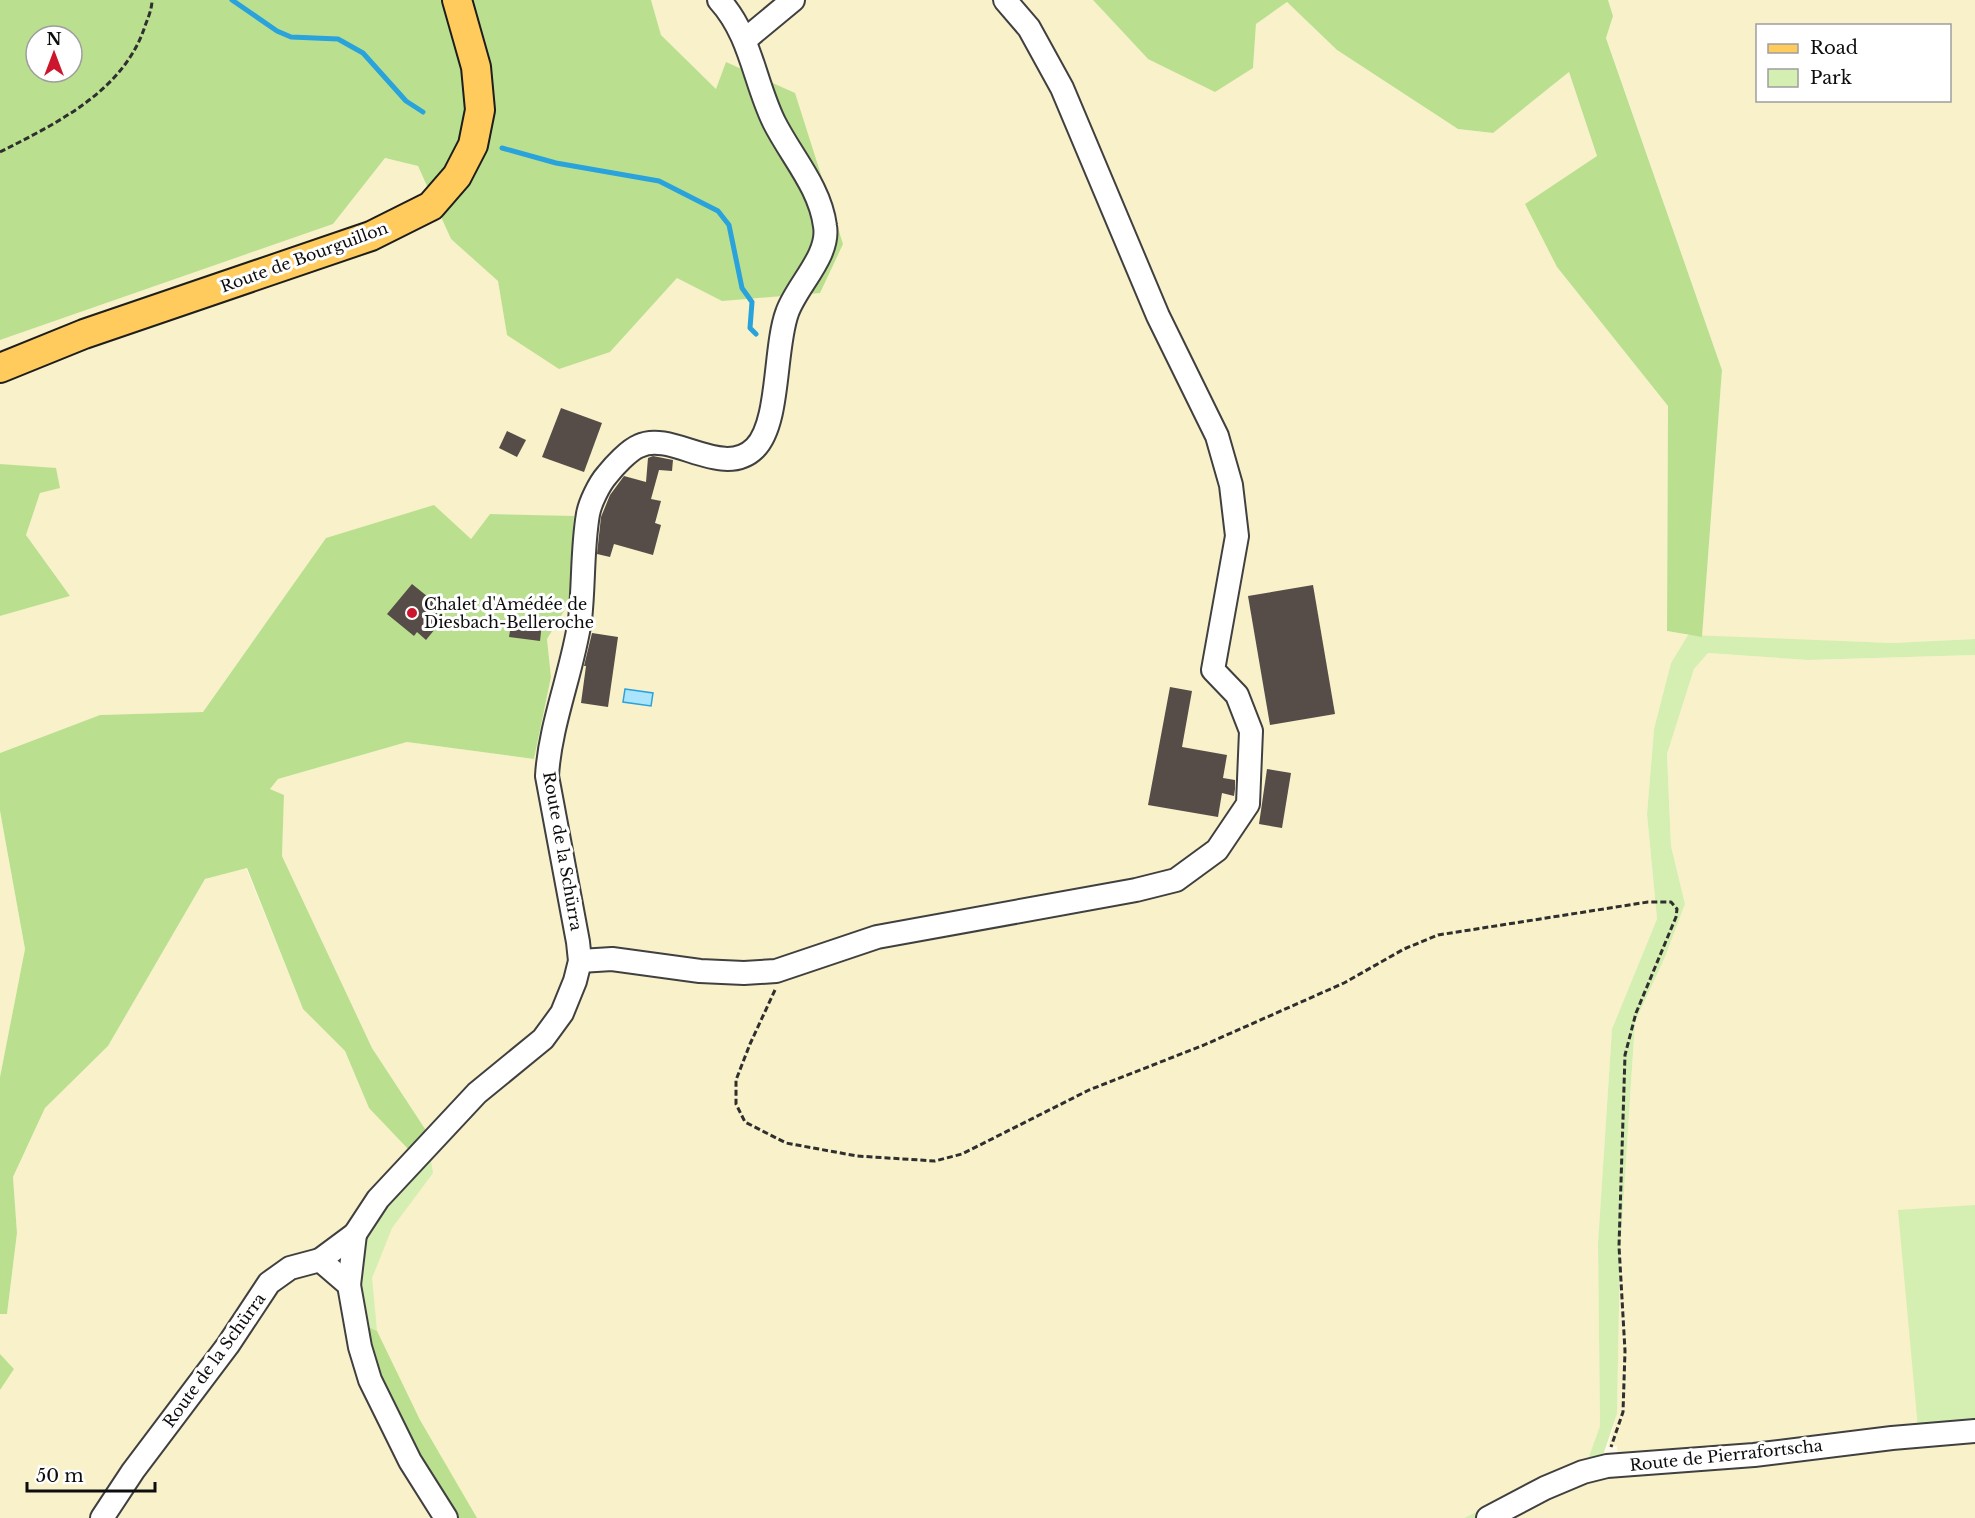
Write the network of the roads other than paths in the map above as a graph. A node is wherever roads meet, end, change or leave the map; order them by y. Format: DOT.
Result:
graph roads {
  1 [pos="457,0"];
  2 [pos="719,0"];
  3 [pos="793,0"];
  4 [pos="1005,0"];
  5 [pos="746,39"];
  6 [pos="0,368"];
  7 [pos="580,961"];
  8 [pos="355,1234"];
  9 [pos="320,1260"];
  10 [pos="349,1285"];
  11 [pos="1975,1431"];
  12 [pos="102,1518"];
  13 [pos="446,1518"];
  14 [pos="1488,1518"];
  1 -- 6 [label="main road, Route de Bourguillon"];
  2 -- 5 [label="street, Route de la Schürra"];
  3 -- 5 [label="street"];
  4 -- 7 [label="street"];
  5 -- 7 [label="street, Route de la Schürra"];
  7 -- 8 [label="street, Route de la Schürra"];
  8 -- 9 [label="street, Route de la Schürra"];
  8 -- 10 [label="street"];
  9 -- 10 [label="street"];
  9 -- 12 [label="street, Route de la Schürra"];
  10 -- 13 [label="street"];
  11 -- 14 [label="street, Route de Pierrafortscha"];
}
